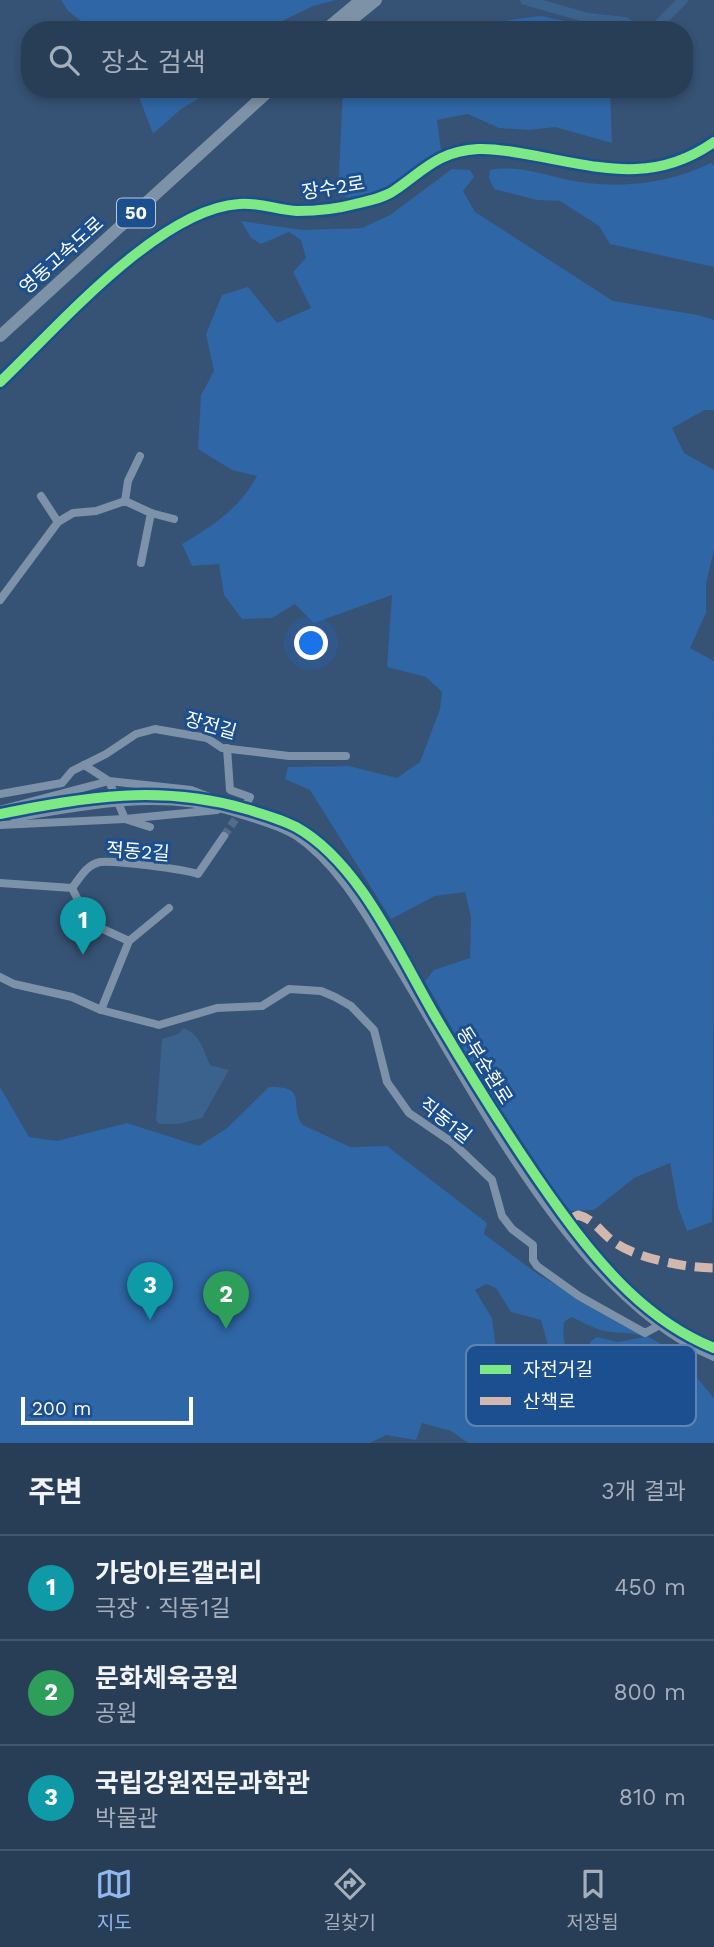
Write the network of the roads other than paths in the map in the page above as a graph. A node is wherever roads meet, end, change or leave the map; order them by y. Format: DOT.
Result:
graph roads {
  1 [pos="361,0"];
  2 [pos="376,0"];
  3 [pos="336,21"];
  4 [pos="350,21"];
  5 [pos="250,98"];
  6 [pos="261,98"];
  7 [pos="714,142"];
  8 [pos="0,327"];
  9 [pos="0,336"];
  10 [pos="0,382"];
  11 [pos="139,456"];
  12 [pos="41,496"];
  13 [pos="125,501"];
  14 [pos="151,513"];
  15 [pos="174,519"];
  16 [pos="58,522"];
  17 [pos="141,562"];
  18 [pos="0,600"];
  19 [pos="227,748"];
  20 [pos="346,756"];
  21 [pos="85,765"];
  22 [pos="108,781"];
  23 [pos="0,794"];
  24 [pos="248,801"];
  25 [pos="229,808"];
  26 [pos="0,812"];
  27 [pos="13,814"];
  28 [pos="125,819"];
  29 [pos="0,823"];
  30 [pos="150,827"];
  31 [pos="224,836"];
  32 [pos="0,883"];
  33 [pos="72,888"];
  34 [pos="169,908"];
  35 [pos="129,941"];
  36 [pos="0,977"];
  37 [pos="101,1010"];
  38 [pos="658,1326"];
  39 [pos="692,1345"];
  40 [pos="696,1347"];
  41 [pos="714,1348"];
  42 [pos="714,1357"];
  1 -- 3 [label="highway"];
  2 -- 4 [label="highway"];
  5 -- 8 [label="highway, 영동고속도로 / 50"];
  6 -- 9 [label="highway, 영동고속도로 / 50"];
  7 -- 10 [label="street, 장수2로"];
  11 -- 13 [label="street"];
  12 -- 16 [label="street"];
  13 -- 14 [label="street"];
  13 -- 16 [label="street"];
  14 -- 15 [label="street"];
  14 -- 17 [label="street"];
  16 -- 18 [label="street"];
  19 -- 20 [label="street, 장전길"];
  19 -- 21 [label="street, 장전길"];
  19 -- 24 [label="street"];
  21 -- 22 [label="street"];
  21 -- 23 [label="street, 장전길"];
  22 -- 25 [label="street"];
  22 -- 26 [label="street"];
  22 -- 28 [label="street"];
  25 -- 27 [label="street, bridge"];
  25 -- 28 [label="street"];
  25 -- 38 [label="street, 동부순환로"];
  25 -- 41 [label="street, 동부순환로"];
  26 -- 27 [label="street"];
  27 -- 29 [label="street"];
  28 -- 29 [label="street"];
  28 -- 30 [label="street"];
  31 -- 33 [label="street, 적동2길"];
  32 -- 33 [label="street"];
  33 -- 35 [label="street"];
  34 -- 35 [label="street"];
  35 -- 37 [label="street"];
  36 -- 37 [label="street, 직동1길"];
  37 -- 38 [label="street, 직동1길"];
  38 -- 39 [label="street, 동부순환로"];
  40 -- 42 [label="street, 동부순환로"];
}
